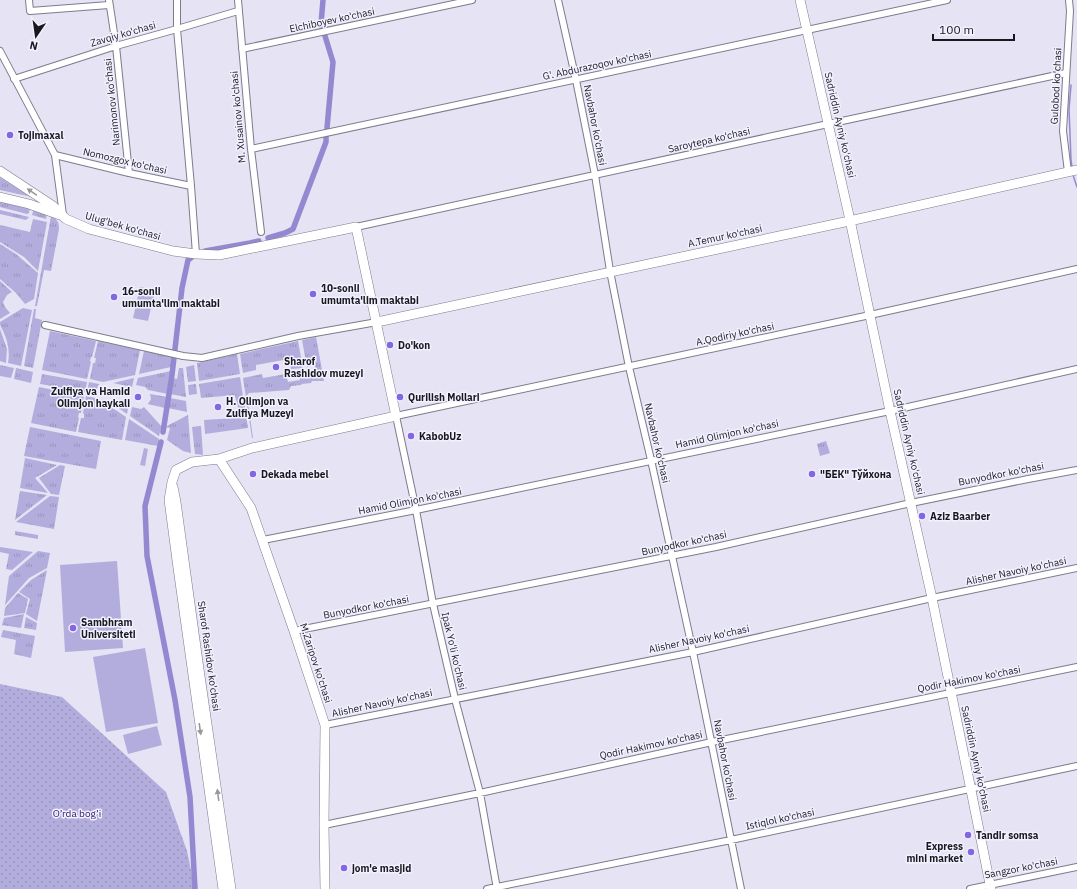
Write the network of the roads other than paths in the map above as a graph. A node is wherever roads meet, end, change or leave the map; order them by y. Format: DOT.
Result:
graph roads {
  1 [pos="29,0"];
  2 [pos="177,0"];
  3 [pos="238,0"];
  4 [pos="472,0"];
  5 [pos="558,0"];
  6 [pos="800,0"];
  7 [pos="947,0"];
  8 [pos="1069,0"];
  9 [pos="109,2"];
  10 [pos="238,11"];
  11 [pos="177,29"];
  12 [pos="807,29"];
  13 [pos="116,46"];
  14 [pos="242,49"];
  15 [pos="0,51"];
  16 [pos="1066,73"];
  17 [pos="14,79"];
  18 [pos="576,80"];
  19 [pos="828,124"];
  20 [pos="251,149"];
  21 [pos="55,155"];
  22 [pos="0,171"];
  23 [pos="1072,171"];
  24 [pos="129,173"];
  25 [pos="595,175"];
  26 [pos="191,186"];
  27 [pos="0,196"];
  28 [pos="63,216"];
  29 [pos="850,220"];
  30 [pos="356,227"];
  31 [pos="261,232"];
  32 [pos="196,254"];
  33 [pos="1077,269"];
  34 [pos="610,271"];
  35 [pos="870,315"];
  36 [pos="377,322"];
  37 [pos="44,325"];
  38 [pos="629,367"];
  39 [pos="1077,369"];
  40 [pos="890,411"];
  41 [pos="396,416"];
  42 [pos="218,459"];
  43 [pos="651,460"];
  44 [pos="1077,470"];
  45 [pos="172,482"];
  46 [pos="911,503"];
  47 [pos="416,510"];
  48 [pos="263,540"];
  49 [pos="672,556"];
  50 [pos="1077,568"];
  51 [pos="932,598"];
  52 [pos="433,604"];
  53 [pos="294,631"];
  54 [pos="693,652"];
  55 [pos="1077,667"];
  56 [pos="951,692"];
  57 [pos="455,699"];
  58 [pos="325,725"];
  59 [pos="712,742"];
  60 [pos="1077,766"];
  61 [pos="972,788"];
  62 [pos="480,793"];
  63 [pos="324,825"];
  64 [pos="731,840"];
  65 [pos="1077,867"];
  66 [pos="991,887"];
  67 [pos="497,888"];
  68 [pos="223,889"];
  69 [pos="231,889"];
  70 [pos="325,889"];
  71 [pos="487,889"];
  72 [pos="741,889"];
  73 [pos="970,889"];
  1 -- 9 [label="street, Narimonov ko'chasi"];
  2 -- 11 [label="street"];
  3 -- 10 [label="street, M. Xusainov ko'chasi"];
  4 -- 14 [label="street, Elchiboyev ko'chasi"];
  5 -- 18 [label="street, Navbahor ko'chasi"];
  6 -- 12 [label="street, Sadriddin Ayniy ko'chasi"];
  7 -- 12 [label="street, G'. Abdurazoqov ko'chasi"];
  8 -- 16 [label="street, Gulobod ko'chasi"];
  9 -- 13 [label="street, Narimonov ko'chasi"];
  10 -- 11 [label="street, Zavqiy ko'chasi"];
  10 -- 14 [label="street, M. Xusainov ko'chasi"];
  11 -- 13 [label="street, Zavqiy ko'chasi"];
  11 -- 26 [label="street"];
  12 -- 18 [label="street, G'. Abdurazoqov ko'chasi"];
  12 -- 19 [label="street, Sadriddin Ayniy ko'chasi"];
  13 -- 17 [label="street, Zavqiy ko'chasi"];
  13 -- 24 [label="street, Narimonov ko'chasi"];
  14 -- 20 [label="street, M. Xusainov ko'chasi"];
  15 -- 17 [label="street"];
  16 -- 19 [label="street, Saroytepa ko'chasi"];
  16 -- 23 [label="street, Gulobod ko'chasi"];
  17 -- 21 [label="street"];
  18 -- 20 [label="street, G'. Abdurazoqov ko'chasi"];
  18 -- 25 [label="street, Navbahor ko'chasi"];
  19 -- 25 [label="street, Saroytepa ko'chasi"];
  19 -- 29 [label="street, Sadriddin Ayniy ko'chasi"];
  20 -- 31 [label="street, M. Xusainov ko'chasi"];
  21 -- 24 [label="street, Nomozgox ko'chasi"];
  21 -- 28 [label="street"];
  28 -- 22 [label="street, one-way"];
  23 -- 29 [label="street, A.Temur ko'chasi"];
  24 -- 26 [label="street, Nomozgox ko'chasi"];
  25 -- 30 [label="street, Saroytepa ko'chasi"];
  25 -- 34 [label="street, Navbahor ko'chasi"];
  26 -- 32 [label="street"];
  27 -- 28 [label="street"];
  28 -- 32 [label="street, Ulug'bek ko'chasi"];
  29 -- 34 [label="street, A.Temur ko'chasi"];
  29 -- 35 [label="street, Sadriddin Ayniy ko'chasi"];
  30 -- 32 [label="street, Ulug'bek ko'chasi"];
  30 -- 36 [label="street"];
  33 -- 35 [label="street, A.Qodiriy ko'chasi"];
  34 -- 36 [label="street, A.Temur ko'chasi"];
  34 -- 38 [label="street, Navbahor ko'chasi"];
  35 -- 38 [label="street, A.Qodiriy ko'chasi"];
  35 -- 40 [label="street, Sadriddin Ayniy ko'chasi"];
  36 -- 37 [label="street"];
  36 -- 41 [label="street"];
  38 -- 41 [label="street, A.Qodiriy ko'chasi"];
  38 -- 43 [label="street, Navbahor ko'chasi"];
  39 -- 40 [label="street, Hamid Olimjon ko'chasi"];
  40 -- 43 [label="street, Hamid Olimjon ko'chasi"];
  40 -- 46 [label="street, Sadriddin Ayniy ko'chasi"];
  41 -- 42 [label="street"];
  41 -- 47 [label="street, Ipak Yo'li ko'chasi"];
  42 -- 45 [label="street"];
  42 -- 48 [label="street, M.Zaripov ko'chasi"];
  43 -- 47 [label="street, Hamid Olimjon ko'chasi"];
  43 -- 49 [label="street, Navbahor ko'chasi"];
  44 -- 46 [label="street, Bunyodkor ko'chasi"];
  45 -- 68 [label="street, one-way"];
  69 -- 45 [label="street, Sharof Rashidov ko'chasi, one-way"];
  46 -- 49 [label="street, Bunyodkor ko'chasi"];
  46 -- 51 [label="street, Sadriddin Ayniy ko'chasi"];
  47 -- 48 [label="street, Hamid Olimjon ko'chasi"];
  47 -- 52 [label="street, Ipak Yo'li ko'chasi"];
  48 -- 53 [label="street, M.Zaripov ko'chasi"];
  49 -- 52 [label="street, Bunyodkor ko'chasi"];
  49 -- 54 [label="street, Navbahor ko'chasi"];
  50 -- 51 [label="street, Alisher Navoiy ko'chasi"];
  51 -- 54 [label="street, Alisher Navoiy ko'chasi"];
  51 -- 56 [label="street, Sadriddin Ayniy ko'chasi"];
  52 -- 53 [label="street, Bunyodkor ko'chasi"];
  52 -- 57 [label="street, Ipak Yo'li ko'chasi"];
  53 -- 58 [label="street, M.Zaripov ko'chasi"];
  54 -- 57 [label="street, Alisher Navoiy ko'chasi"];
  54 -- 59 [label="street, Navbahor ko'chasi"];
  55 -- 56 [label="street, Qodir Hakimov ko'chasi"];
  56 -- 59 [label="street, Qodir Hakimov ko'chasi"];
  56 -- 61 [label="street, Sadriddin Ayniy ko'chasi"];
  57 -- 58 [label="street, Alisher Navoiy ko'chasi"];
  57 -- 62 [label="street, Ipak Yo'li ko'chasi"];
  58 -- 63 [label="street, M.Zaripov ko'chasi"];
  59 -- 62 [label="street, Qodir Hakimov ko'chasi"];
  59 -- 64 [label="street, Navbahor ko'chasi"];
  60 -- 61 [label="street, Istiqlol ko'chasi"];
  61 -- 64 [label="street, Istiqlol ko'chasi"];
  61 -- 66 [label="street, Sadriddin Ayniy ko'chasi"];
  62 -- 63 [label="street, Qodir Hakimov ko'chasi"];
  62 -- 67 [label="street, Ipak Yo'li ko'chasi"];
  63 -- 70 [label="street, M.Zaripov ko'chasi"];
  64 -- 67 [label="street, Istiqlol ko'chasi"];
  64 -- 72 [label="street, Navbahor ko'chasi"];
  65 -- 66 [label="street, Sangzor ko'chasi"];
  66 -- 73 [label="street, Sangzor ko'chasi"];
  67 -- 71 [label="street, Istiqlol ko'chasi"];
}
